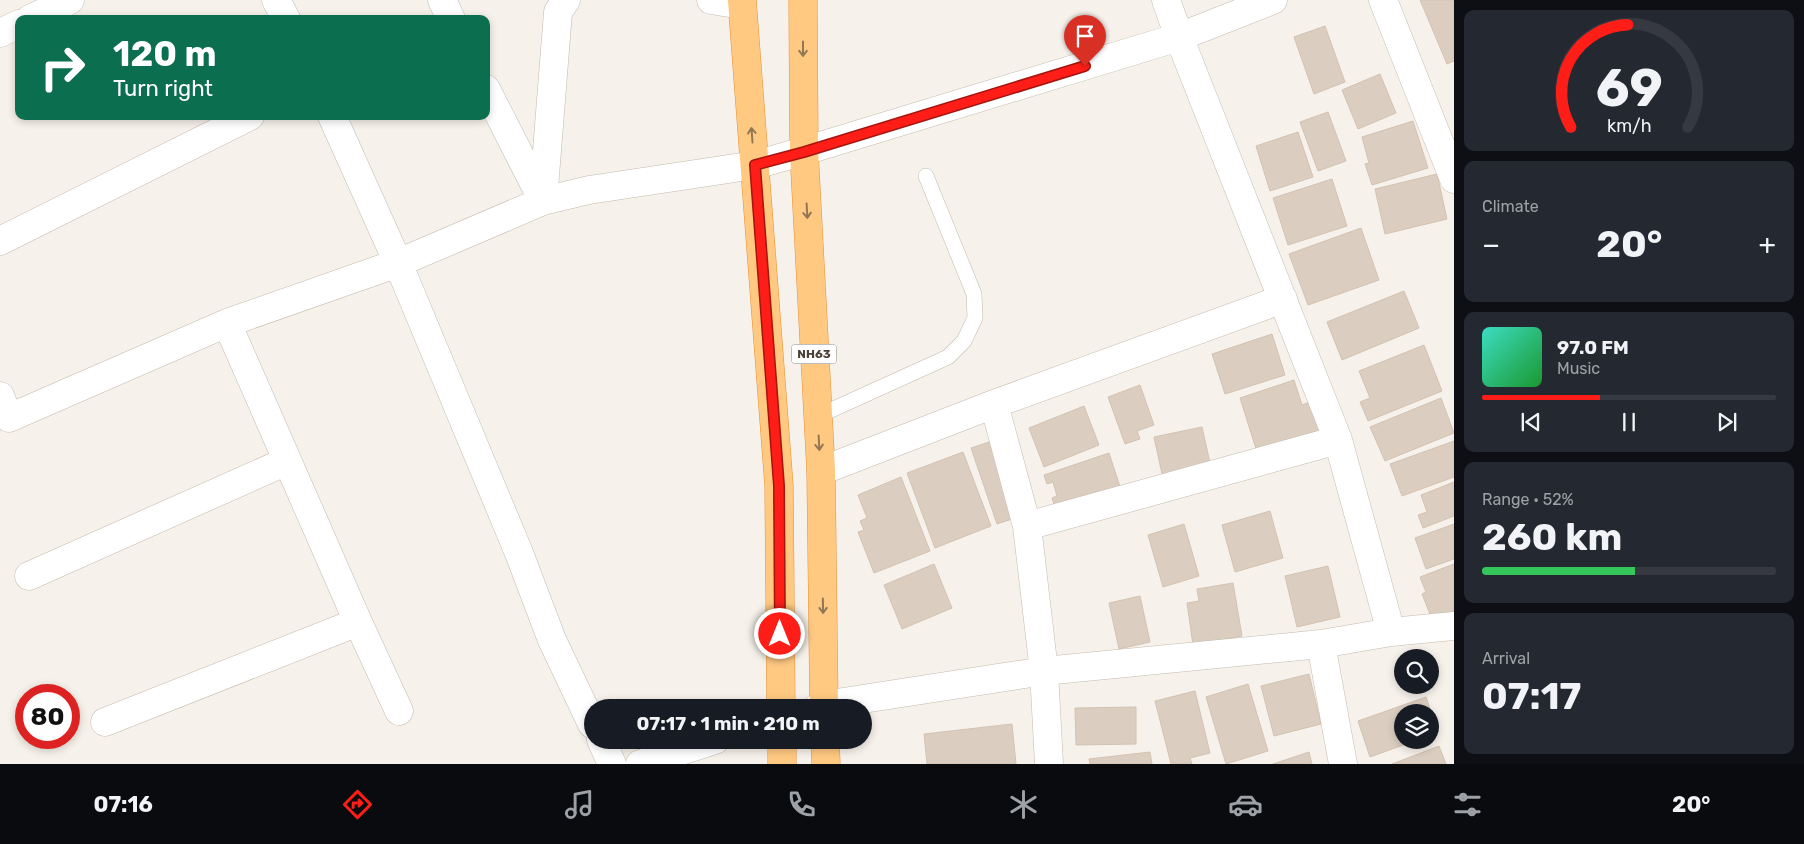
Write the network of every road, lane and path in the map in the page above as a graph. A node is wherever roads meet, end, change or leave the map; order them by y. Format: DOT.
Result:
graph roads {
  1 [pos="70,0"];
  2 [pos="276,0"];
  3 [pos="442,0"];
  4 [pos="566,0"];
  5 [pos="712,0"];
  6 [pos="803,0"];
  7 [pos="1166,0"];
  8 [pos="1272,0"];
  9 [pos="1383,0"];
  10 [pos="742,3"];
  11 [pos="38,15"];
  12 [pos="284,15"];
  13 [pos="449,15"];
  14 [pos="15,26"];
  15 [pos="0,33"];
  16 [pos="1179,37"];
  17 [pos="490,97"];
  18 [pos="242,120"];
  19 [pos="334,120"];
  20 [pos="804,152"];
  21 [pos="755,165"];
  22 [pos="926,176"];
  23 [pos="1454,179"];
  24 [pos="543,201"];
  25 [pos="0,241"];
  26 [pos="398,263"];
  27 [pos="1283,299"];
  28 [pos="227,323"];
  29 [pos="0,396"];
  30 [pos="994,404"];
  31 [pos="818,416"];
  32 [pos="1338,440"];
  33 [pos="287,461"];
  34 [pos="821,471"];
  35 [pos="1027,526"];
  36 [pos="29,576"];
  37 [pos="358,622"];
  38 [pos="1454,626"];
  39 [pos="1391,632"];
  40 [pos="1320,644"];
  41 [pos="1044,671"];
  42 [pos="781,699"];
  43 [pos="822,699"];
  44 [pos="871,699"];
  45 [pos="584,707"];
  46 [pos="399,711"];
  47 [pos="105,722"];
  48 [pos="605,749"];
  49 [pos="687,749"];
  50 [pos="782,749"];
  51 [pos="825,749"];
  52 [pos="612,764"];
  53 [pos="640,764"];
  54 [pos="782,764"];
  55 [pos="826,764"];
  56 [pos="1049,764"];
  57 [pos="1343,764"];
  1 -- 11 [label="street"];
  2 -- 12 [label="street"];
  3 -- 13 [label="street"];
  4 -- 24 [label="street"];
  5 -- 10 [label="street"];
  6 -- 20 [label="highway, NH63, one-way"];
  7 -- 16 [label="street"];
  8 -- 16 [label="street"];
  9 -- 23 [label="street"];
  21 -- 10 [label="highway, one-way"];
  14 -- 15 [label="street"];
  16 -- 20 [label="street"];
  16 -- 27 [label="street"];
  17 -- 24 [label="street"];
  18 -- 25 [label="street"];
  19 -- 26 [label="street"];
  20 -- 21 [label="street"];
  20 -- 31 [label="highway, NH63, one-way"];
  21 -- 24 [label="street"];
  21 -- 42 [label="highway"];
  22 -- 31 [label="lane"];
  24 -- 26 [label="street"];
  26 -- 28 [label="street"];
  26 -- 45 [label="street"];
  27 -- 30 [label="street"];
  27 -- 32 [label="street"];
  28 -- 29 [label="street"];
  28 -- 33 [label="street"];
  30 -- 34 [label="street"];
  30 -- 35 [label="street"];
  31 -- 34 [label="highway, NH63, one-way"];
  32 -- 35 [label="street"];
  32 -- 39 [label="street"];
  33 -- 36 [label="street"];
  33 -- 37 [label="street"];
  34 -- 43 [label="highway, NH63, one-way"];
  35 -- 41 [label="street"];
  37 -- 46 [label="street"];
  37 -- 47 [label="street"];
  38 -- 39 [label="street"];
  39 -- 40 [label="street"];
  40 -- 41 [label="street"];
  40 -- 57 [label="street"];
  41 -- 44 [label="street"];
  41 -- 56 [label="street"];
  48 -- 52 [label="street"];
  49 -- 53 [label="street"];
  50 -- 54 [label="highway"];
  51 -- 55 [label="highway"];
}
